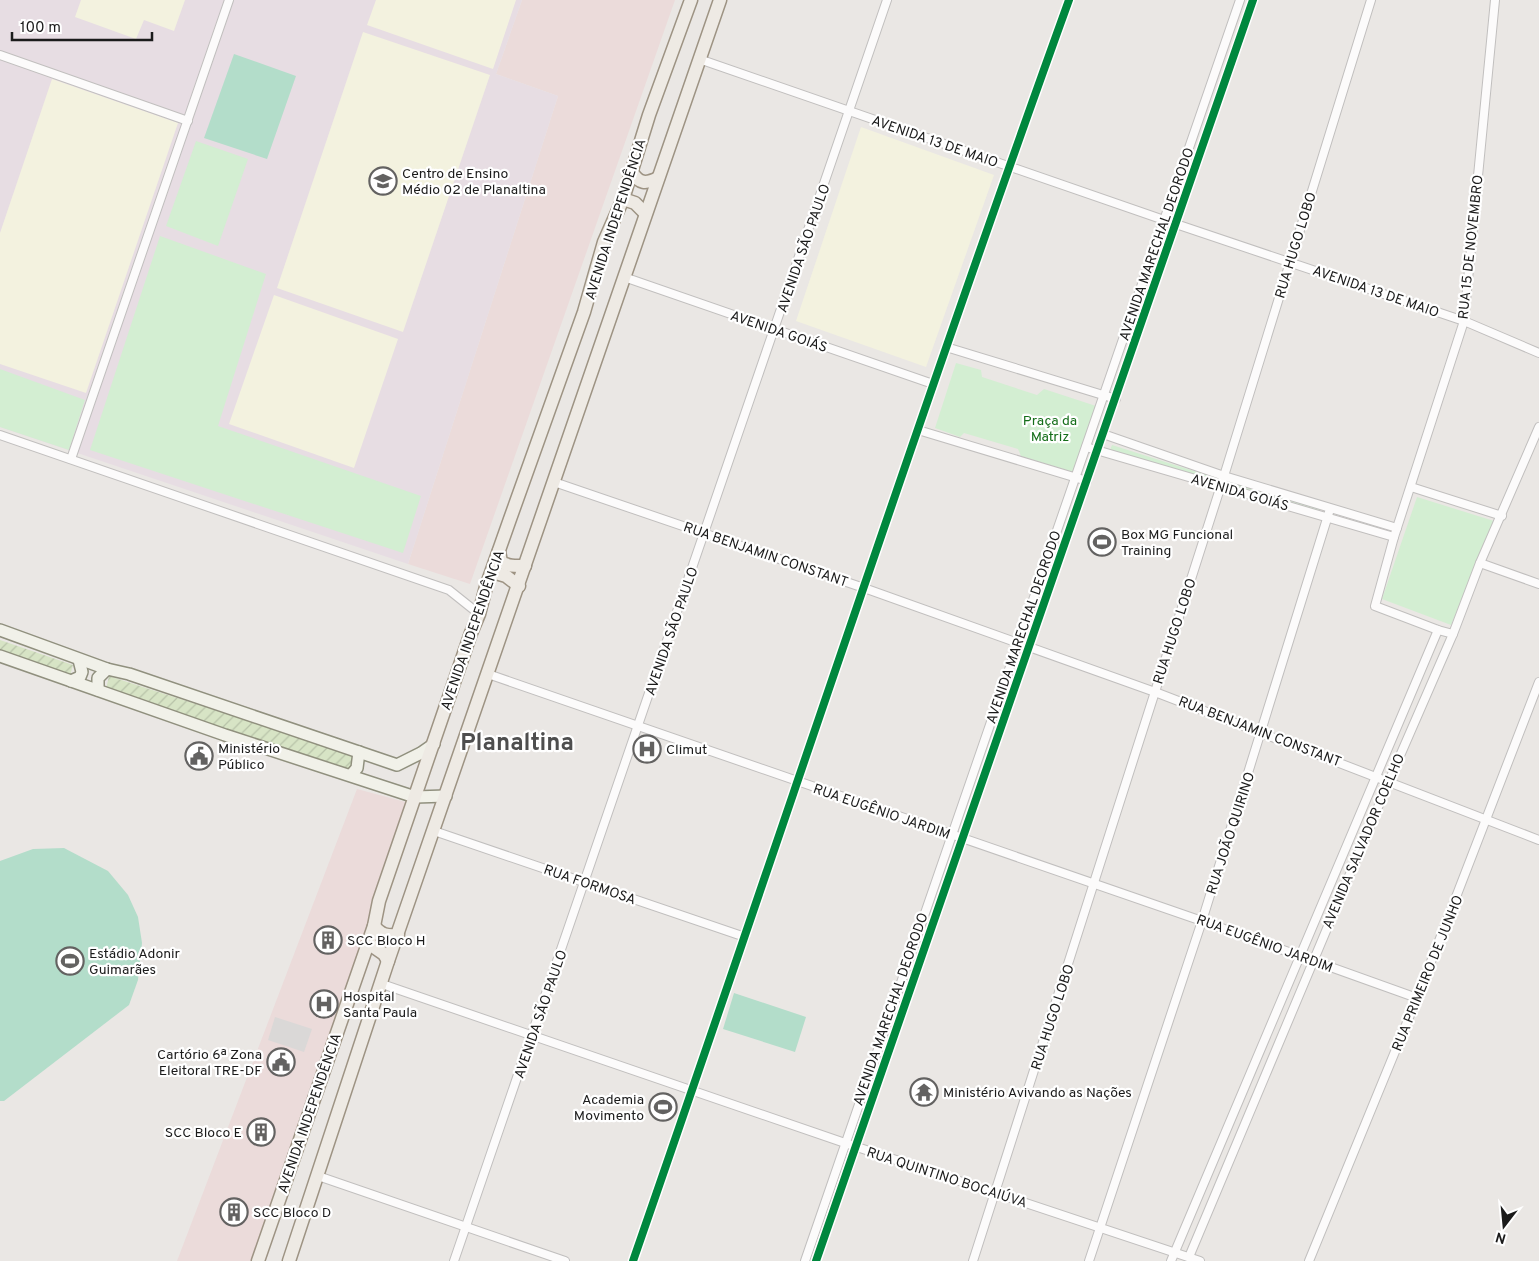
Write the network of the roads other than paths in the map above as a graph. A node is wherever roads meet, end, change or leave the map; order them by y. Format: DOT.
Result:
graph roads {
  1 [pos="229,0"];
  2 [pos="690,0"];
  3 [pos="720,0"];
  4 [pos="887,0"];
  5 [pos="1069,0"];
  6 [pos="1240,0"];
  7 [pos="1253,0"];
  8 [pos="1371,0"];
  9 [pos="1495,0"];
  10 [pos="0,55"];
  11 [pos="699,60"];
  12 [pos="850,112"];
  13 [pos="188,121"];
  14 [pos="1009,166"];
  15 [pos="632,172"];
  16 [pos="658,178"];
  17 [pos="623,199"];
  18 [pos="645,213"];
  19 [pos="1164,220"];
  20 [pos="1176,224"];
  21 [pos="1290,262"];
  22 [pos="624,277"];
  23 [pos="1464,321"];
  24 [pos="774,330"];
  25 [pos="946,347"];
  26 [pos="1539,353"];
  27 [pos="934,384"];
  28 [pos="1104,395"];
  29 [pos="1116,399"];
  30 [pos="1539,427"];
  31 [pos="918,430"];
  32 [pos="1103,434"];
  33 [pos="0,436"];
  34 [pos="1086,447"];
  35 [pos="1098,450"];
  36 [pos="70,460"];
  37 [pos="1224,476"];
  38 [pos="1075,478"];
  39 [pos="1087,481"];
  40 [pos="554,482"];
  41 [pos="1221,486"];
  42 [pos="1411,486"];
  43 [pos="1330,509"];
  44 [pos="1502,516"];
  45 [pos="1327,518"];
  46 [pos="1397,528"];
  47 [pos="704,533"];
  48 [pos="1394,537"];
  49 [pos="499,551"];
  50 [pos="1480,563"];
  51 [pos="525,566"];
  52 [pos="492,572"];
  53 [pos="1539,584"];
  54 [pos="518,586"];
  55 [pos="864,588"];
  56 [pos="479,614"];
  57 [pos="0,630"];
  58 [pos="1438,630"];
  59 [pos="1454,634"];
  60 [pos="1018,642"];
  61 [pos="1030,647"];
  62 [pos="0,656"];
  63 [pos="78,660"];
  64 [pos="107,669"];
  65 [pos="488,674"];
  66 [pos="71,681"];
  67 [pos="1539,682"];
  68 [pos="98,690"];
  69 [pos="1155,692"];
  70 [pos="638,727"];
  71 [pos="1262,732"];
  72 [pos="434,744"];
  73 [pos="359,752"];
  74 [pos="351,775"];
  75 [pos="1376,776"];
  76 [pos="1389,780"];
  77 [pos="797,782"];
  78 [pos="446,796"];
  79 [pos="415,797"];
  80 [pos="1487,819"];
  81 [pos="434,831"];
  82 [pos="951,835"];
  83 [pos="963,839"];
  84 [pos="1539,840"];
  85 [pos="585,882"];
  86 [pos="1094,884"];
  87 [pos="1202,921"];
  88 [pos="374,926"];
  89 [pos="398,935"];
  90 [pos="745,936"];
  91 [pos="368,943"];
  92 [pos="1300,956"];
  93 [pos="1312,960"];
  94 [pos="388,961"];
  95 [pos="382,984"];
  96 [pos="1418,998"];
  97 [pos="532,1036"];
  98 [pos="692,1091"];
  99 [pos="845,1143"];
  100 [pos="856,1147"];
  101 [pos="318,1176"];
  102 [pos="996,1194"];
  103 [pos="466,1227"];
  104 [pos="1100,1228"];
  105 [pos="1174,1251"];
  106 [pos="1189,1257"];
  107 [pos="258,1261"];
  108 [pos="289,1261"];
  109 [pos="454,1261"];
  110 [pos="565,1261"];
  111 [pos="633,1261"];
  112 [pos="805,1261"];
  113 [pos="816,1261"];
  114 [pos="973,1261"];
  115 [pos="1089,1261"];
  116 [pos="1171,1261"];
  117 [pos="1200,1261"];
  118 [pos="1309,1261"];
  1 -- 13 [label="street"];
  2 -- 15 [label="main road, AVENIDA INDEPENDÊNCIA"];
  3 -- 11 [label="main road, AVENIDA INDEPENDÊNCIA"];
  4 -- 12 [label="street, AVENIDA SÃO PAULO"];
  5 -- 14 [label="street"];
  6 -- 19 [label="street, AVENIDA MARECHAL DEORODO"];
  7 -- 20 [label="street, AVENIDA MARECHAL DEORODO"];
  8 -- 21 [label="street, RUA HUGO LOBO"];
  9 -- 23 [label="street, RUA 15 DE NOVEMBRO"];
  10 -- 13 [label="street"];
  11 -- 12 [label="street, AVENIDA 13 DE MAIO"];
  11 -- 16 [label="main road, AVENIDA INDEPENDÊNCIA"];
  12 -- 14 [label="street, AVENIDA 13 DE MAIO"];
  12 -- 24 [label="street, AVENIDA SÃO PAULO"];
  13 -- 36 [label="street"];
  14 -- 19 [label="street, AVENIDA 13 DE MAIO"];
  14 -- 25 [label="street"];
  15 -- 16 [label="main road"];
  15 -- 17 [label="main road, AVENIDA INDEPENDÊNCIA"];
  16 -- 18 [label="main road, AVENIDA INDEPENDÊNCIA"];
  17 -- 18 [label="main road"];
  17 -- 49 [label="main road, AVENIDA INDEPENDÊNCIA"];
  18 -- 22 [label="main road, AVENIDA INDEPENDÊNCIA"];
  19 -- 20 [label="street, AVENIDA 13 DE MAIO"];
  19 -- 28 [label="street, AVENIDA MARECHAL DEORODO"];
  20 -- 21 [label="street, AVENIDA 13 DE MAIO"];
  20 -- 29 [label="street, AVENIDA MARECHAL DEORODO"];
  21 -- 23 [label="street, AVENIDA 13 DE MAIO"];
  21 -- 37 [label="street, RUA HUGO LOBO"];
  22 -- 24 [label="street, AVENIDA GOIÁS"];
  22 -- 40 [label="main road, AVENIDA INDEPENDÊNCIA"];
  23 -- 26 [label="street, AVENIDA 13 DE MAIO"];
  23 -- 42 [label="street, RUA 15 DE NOVEMBRO"];
  24 -- 27 [label="street, AVENIDA GOIÁS"];
  24 -- 47 [label="street, AVENIDA SÃO PAULO"];
  25 -- 27 [label="street"];
  25 -- 28 [label="street"];
  27 -- 31 [label="street"];
  28 -- 29 [label="street"];
  28 -- 34 [label="street, AVENIDA MARECHAL DEORODO"];
  29 -- 32 [label="street, AVENIDA MARECHAL DEORODO"];
  30 -- 44 [label="street, AVENIDA SALVADOR COELHO"];
  31 -- 38 [label="street"];
  31 -- 55 [label="street"];
  32 -- 35 [label="street, AVENIDA MARECHAL DEORODO"];
  32 -- 37 [label="street, AVENIDA GOIÁS"];
  33 -- 36 [label="street"];
  34 -- 35 [label="street, AVENIDA GOIÁS"];
  34 -- 38 [label="street, AVENIDA MARECHAL DEORODO"];
  35 -- 39 [label="street, AVENIDA MARECHAL DEORODO"];
  35 -- 41 [label="street, AVENIDA GOIÁS"];
  36 -- 56 [label="street"];
  37 -- 41 [label="street, RUA HUGO LOBO"];
  37 -- 43 [label="street, AVENIDA GOIÁS"];
  38 -- 39 [label="street"];
  38 -- 60 [label="street, AVENIDA MARECHAL DEORODO"];
  39 -- 61 [label="street, AVENIDA MARECHAL DEORODO"];
  40 -- 47 [label="street, RUA BENJAMIN CONSTANT"];
  40 -- 51 [label="main road, AVENIDA INDEPENDÊNCIA"];
  41 -- 45 [label="street, AVENIDA GOIÁS"];
  41 -- 69 [label="street, RUA HUGO LOBO"];
  42 -- 44 [label="street"];
  42 -- 46 [label="street, RUA 15 DE NOVEMBRO"];
  43 -- 45 [label="street, RUA JOÃO QUIRINO"];
  43 -- 46 [label="street, AVENIDA GOIÁS"];
  44 -- 50 [label="street, AVENIDA SALVADOR COELHO"];
  45 -- 48 [label="street, AVENIDA GOIÁS"];
  45 -- 71 [label="street, RUA JOÃO QUIRINO"];
  46 -- 48 [label="street, RUA 15 DE NOVEMBRO"];
  47 -- 55 [label="street, RUA BENJAMIN CONSTANT"];
  47 -- 70 [label="street, AVENIDA SÃO PAULO"];
  48 -- 58 [label="street, RUA 15 DE NOVEMBRO"];
  49 -- 51 [label="main road"];
  49 -- 52 [label="main road, AVENIDA INDEPENDÊNCIA"];
  50 -- 53 [label="street"];
  50 -- 59 [label="street, AVENIDA SALVADOR COELHO"];
  51 -- 54 [label="main road, AVENIDA INDEPENDÊNCIA"];
  52 -- 54 [label="main road"];
  52 -- 56 [label="main road, AVENIDA INDEPENDÊNCIA"];
  54 -- 65 [label="main road, AVENIDA INDEPENDÊNCIA"];
  55 -- 60 [label="street, RUA BENJAMIN CONSTANT"];
  55 -- 77 [label="street"];
  56 -- 72 [label="main road, AVENIDA INDEPENDÊNCIA"];
  57 -- 63 [label="street"];
  58 -- 59 [label="street"];
  58 -- 75 [label="street, AVENIDA SALVADOR COELHO"];
  59 -- 76 [label="street, AVENIDA SALVADOR COELHO"];
  60 -- 61 [label="street, RUA BENJAMIN CONSTANT"];
  60 -- 82 [label="street, AVENIDA MARECHAL DEORODO"];
  61 -- 69 [label="street, RUA BENJAMIN CONSTANT"];
  61 -- 83 [label="street, AVENIDA MARECHAL DEORODO"];
  62 -- 66 [label="street"];
  63 -- 64 [label="street"];
  63 -- 66 [label="street"];
  64 -- 68 [label="street"];
  64 -- 73 [label="street"];
  65 -- 70 [label="street, RUA EUGÊNIO JARDIM"];
  65 -- 78 [label="main road, AVENIDA INDEPENDÊNCIA"];
  66 -- 68 [label="street"];
  67 -- 80 [label="street, RUA PRIMEIRO DE JUNHO"];
  68 -- 74 [label="street"];
  69 -- 71 [label="street, RUA BENJAMIN CONSTANT"];
  69 -- 86 [label="street, RUA HUGO LOBO"];
  70 -- 77 [label="street, RUA EUGÊNIO JARDIM"];
  70 -- 85 [label="street, AVENIDA SÃO PAULO"];
  71 -- 75 [label="street, RUA BENJAMIN CONSTANT"];
  71 -- 87 [label="street, RUA JOÃO QUIRINO"];
  72 -- 73 [label="street"];
  72 -- 79 [label="main road, AVENIDA INDEPENDÊNCIA"];
  73 -- 74 [label="street"];
  74 -- 79 [label="street"];
  75 -- 76 [label="street, RUA BENJAMIN CONSTANT"];
  75 -- 92 [label="street, AVENIDA SALVADOR COELHO"];
  76 -- 80 [label="street, RUA BENJAMIN CONSTANT"];
  76 -- 93 [label="street, AVENIDA SALVADOR COELHO"];
  77 -- 82 [label="street, RUA EUGÊNIO JARDIM"];
  77 -- 90 [label="street"];
  78 -- 79 [label="street"];
  78 -- 81 [label="main road, AVENIDA INDEPENDÊNCIA"];
  79 -- 88 [label="main road, AVENIDA INDEPENDÊNCIA"];
  80 -- 84 [label="street, RUA BENJAMIN CONSTANT"];
  80 -- 96 [label="street, RUA PRIMEIRO DE JUNHO"];
  81 -- 85 [label="street, RUA FORMOSA"];
  81 -- 89 [label="main road, AVENIDA INDEPENDÊNCIA"];
  82 -- 83 [label="street, RUA EUGÊNIO JARDIM"];
  82 -- 99 [label="street, AVENIDA MARECHAL DEORODO"];
  83 -- 86 [label="street, RUA EUGÊNIO JARDIM"];
  83 -- 100 [label="street, AVENIDA MARECHAL DEORODO"];
  85 -- 90 [label="street, RUA FORMOSA"];
  85 -- 97 [label="street, AVENIDA SÃO PAULO"];
  86 -- 87 [label="street, RUA EUGÊNIO JARDIM"];
  86 -- 102 [label="street, RUA HUGO LOBO"];
  87 -- 92 [label="street, RUA EUGÊNIO JARDIM"];
  87 -- 104 [label="street, RUA JOÃO QUIRINO"];
  88 -- 89 [label="main road"];
  88 -- 91 [label="main road, AVENIDA INDEPENDÊNCIA"];
  89 -- 94 [label="main road, AVENIDA INDEPENDÊNCIA"];
  90 -- 98 [label="street"];
  91 -- 94 [label="main road"];
  91 -- 107 [label="main road, AVENIDA INDEPENDÊNCIA"];
  92 -- 93 [label="street, RUA EUGÊNIO JARDIM"];
  92 -- 105 [label="street, AVENIDA SALVADOR COELHO"];
  93 -- 96 [label="street, RUA EUGÊNIO JARDIM"];
  93 -- 106 [label="street, AVENIDA SALVADOR COELHO"];
  94 -- 95 [label="main road, AVENIDA INDEPENDÊNCIA"];
  95 -- 97 [label="street, RUA QUINTINO BOCAIÚVA"];
  95 -- 101 [label="main road, AVENIDA INDEPENDÊNCIA"];
  96 -- 118 [label="street, RUA PRIMEIRO DE JUNHO"];
  97 -- 98 [label="street, RUA QUINTINO BOCAIÚVA"];
  97 -- 103 [label="street, AVENIDA SÃO PAULO"];
  98 -- 99 [label="street, RUA QUINTINO BOCAIÚVA"];
  98 -- 111 [label="street"];
  99 -- 100 [label="street, RUA QUINTINO BOCAIÚVA"];
  99 -- 112 [label="street, AVENIDA MARECHAL DEORODO"];
  100 -- 102 [label="street, RUA QUINTINO BOCAIÚVA"];
  100 -- 113 [label="street, AVENIDA MARECHAL DEORODO"];
  101 -- 103 [label="street"];
  101 -- 108 [label="main road, AVENIDA INDEPENDÊNCIA"];
  102 -- 104 [label="street, RUA QUINTINO BOCAIÚVA"];
  102 -- 114 [label="street, RUA HUGO LOBO"];
  103 -- 109 [label="street, AVENIDA SÃO PAULO"];
  103 -- 110 [label="street"];
  104 -- 105 [label="street, RUA QUINTINO BOCAIÚVA"];
  104 -- 115 [label="street, RUA JOÃO QUIRINO"];
  105 -- 106 [label="street, RUA QUINTINO BOCAIÚVA"];
  105 -- 116 [label="street, AVENIDA SALVADOR COELHO"];
  106 -- 117 [label="street, RUA QUINTINO BOCAIÚVA"];
}
